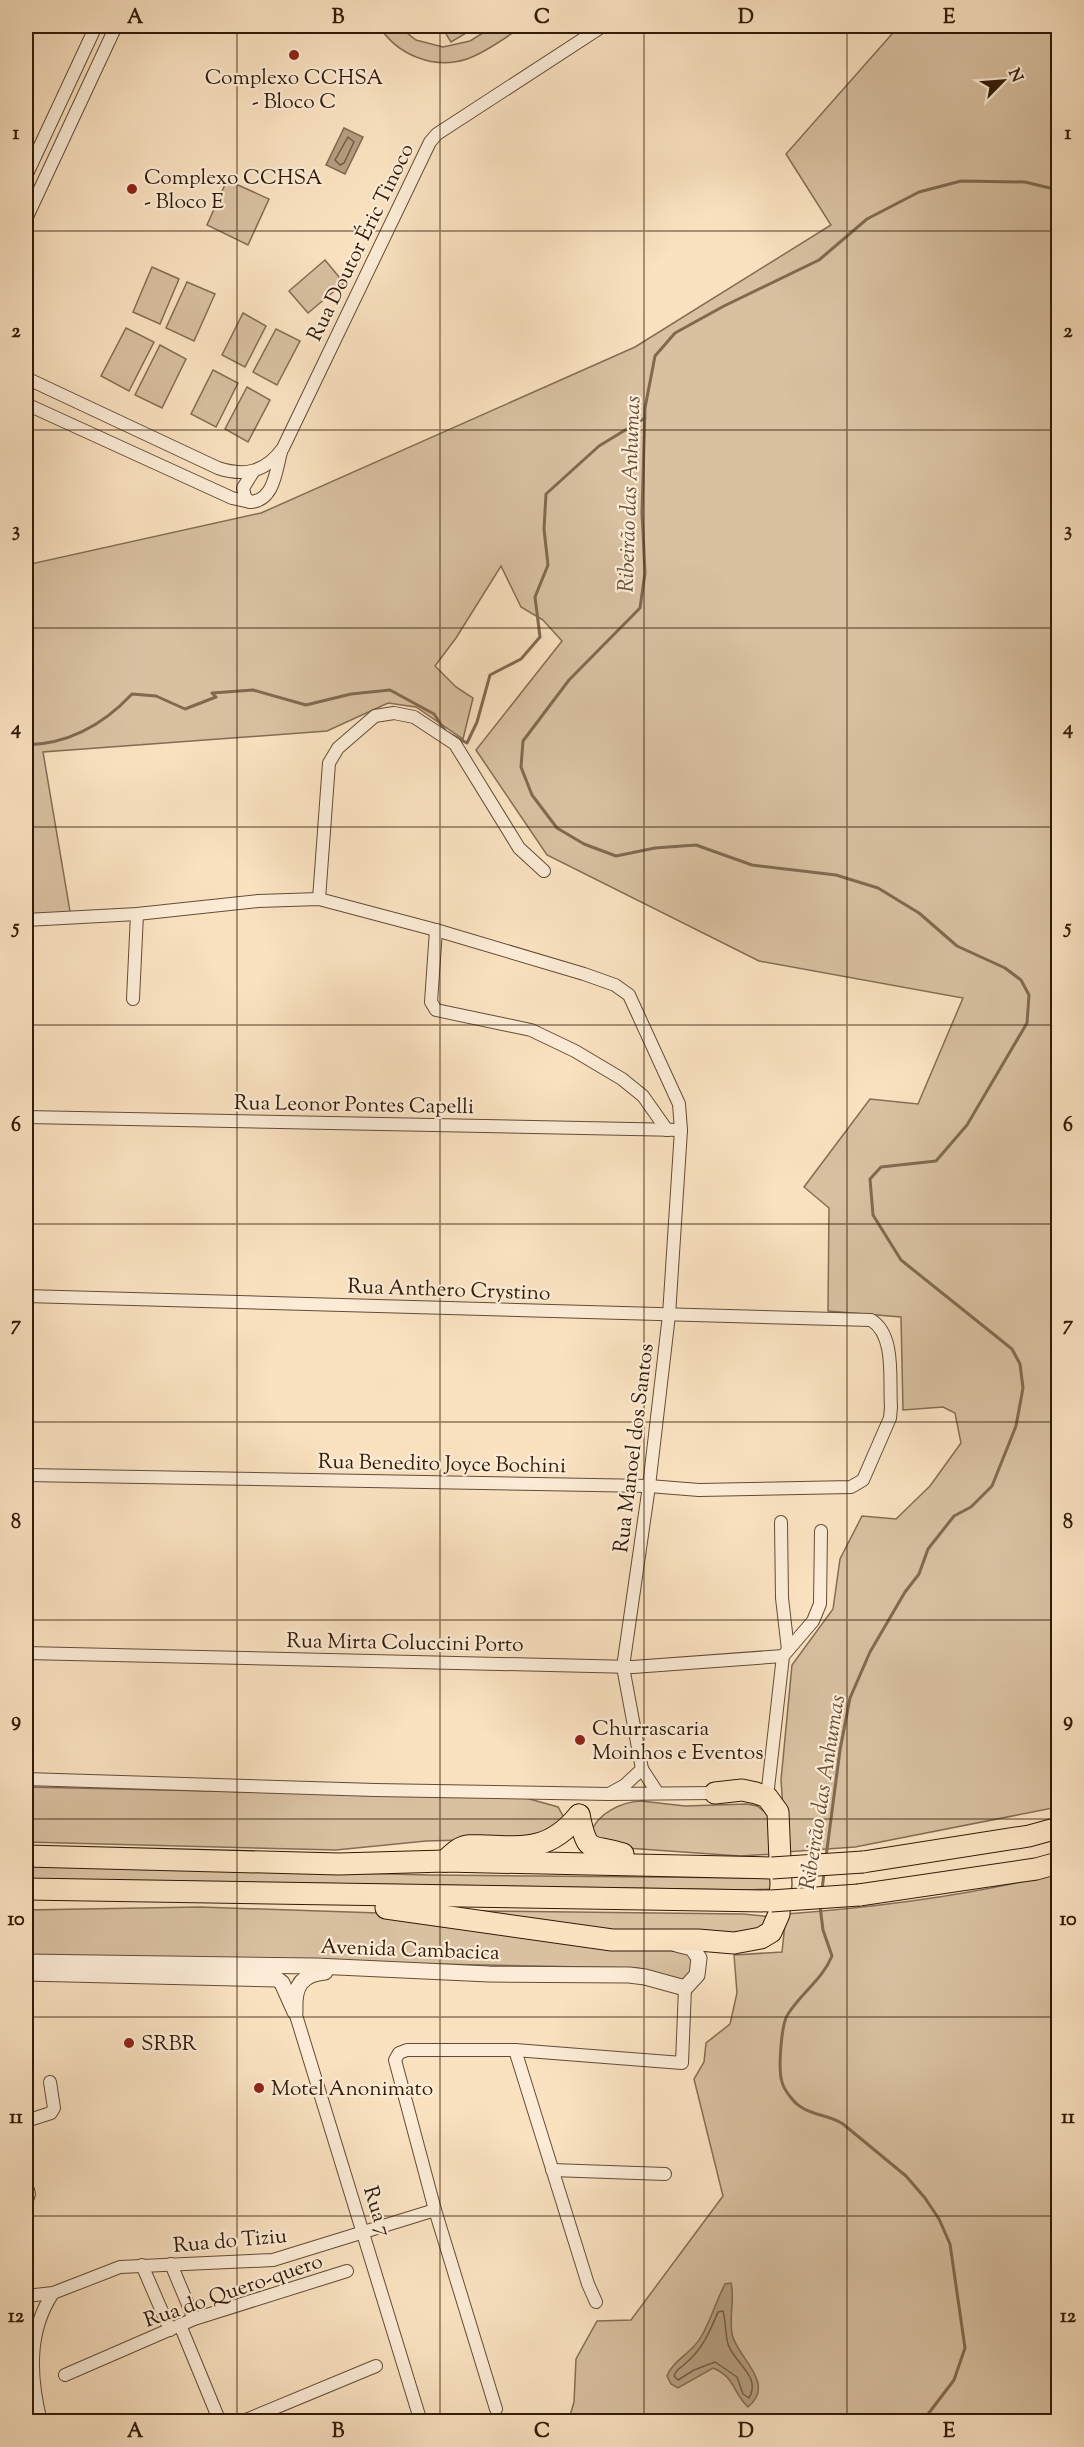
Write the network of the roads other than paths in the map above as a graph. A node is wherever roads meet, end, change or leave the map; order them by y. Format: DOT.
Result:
graph roads {
  1 [pos="96,26"];
  2 [pos="116,26"];
  3 [pos="603,26"];
  4 [pos="26,176"];
  5 [pos="26,219"];
  6 [pos="26,378"];
  7 [pos="26,404"];
  8 [pos="282,448"];
  9 [pos="253,472"];
  10 [pos="250,502"];
  11 [pos="544,871"];
  12 [pos="319,899"];
  13 [pos="137,914"];
  14 [pos="26,920"];
  15 [pos="436,930"];
  16 [pos="133,999"];
  17 [pos="26,1117"];
  18 [pos="667,1130"];
  19 [pos="681,1130"];
  20 [pos="26,1296"];
  21 [pos="669,1315"];
  22 [pos="26,1475"];
  23 [pos="858,1485"];
  24 [pos="649,1486"];
  25 [pos="781,1522"];
  26 [pos="821,1532"];
  27 [pos="26,1653"];
  28 [pos="786,1653"];
  29 [pos="623,1667"];
  30 [pos="642,1769"];
  31 [pos="26,1779"];
  32 [pos="657,1792"];
  33 [pos="715,1792"];
  34 [pos="584,1793"];
  35 [pos="609,1794"];
  36 [pos="767,1797"];
  37 [pos="579,1815"];
  38 [pos="1059,1828"];
  39 [pos="26,1856"];
  40 [pos="445,1861"];
  41 [pos="1059,1863"];
  42 [pos="634,1865"];
  43 [pos="26,1890"];
  44 [pos="242,1895"];
  45 [pos="634,1941"];
  46 [pos="26,1962"];
  47 [pos="361,1969"];
  48 [pos="26,1973"];
  49 [pos="685,1988"];
  50 [pos="295,2013"];
  51 [pos="514,2050"];
  52 [pos="50,2082"];
  53 [pos="26,2121"];
  54 [pos="552,2170"];
  55 [pos="665,2174"];
  56 [pos="26,2183"];
  57 [pos="26,2203"];
  58 [pos="435,2210"];
  59 [pos="364,2232"];
  60 [pos="171,2264"];
  61 [pos="142,2265"];
  62 [pos="347,2271"];
  63 [pos="52,2293"];
  64 [pos="26,2296"];
  65 [pos="596,2302"];
  66 [pos="26,2318"];
  67 [pos="194,2319"];
  68 [pos="175,2327"];
  69 [pos="33,2341"];
  70 [pos="376,2366"];
  71 [pos="65,2375"];
  72 [pos="496,2409"];
  73 [pos="41,2421"];
  74 [pos="220,2421"];
  75 [pos="241,2421"];
  76 [pos="421,2421"];
  1 -- 4 [label="street"];
  2 -- 5 [label="street"];
  3 -- 8 [label="street, Rua Doutor Éric Tinoco"];
  6 -- 9 [label="street"];
  7 -- 10 [label="street"];
  8 -- 9 [label="street, Rua Doutor Éric Tinoco"];
  8 -- 10 [label="street"];
  9 -- 10 [label="street"];
  11 -- 12 [label="street"];
  12 -- 13 [label="street, Rua Manoel dos Santos"];
  12 -- 15 [label="street, Rua Manoel dos Santos"];
  13 -- 14 [label="street, Rua Manoel dos Santos"];
  13 -- 16 [label="street"];
  15 -- 18 [label="street"];
  15 -- 19 [label="street, Rua Manoel dos Santos"];
  17 -- 18 [label="street, Rua Leonor Pontes Capelli"];
  18 -- 19 [label="street, Rua Leonor Pontes Capelli"];
  19 -- 21 [label="street, Rua Manoel dos Santos"];
  20 -- 21 [label="street, Rua Anthero Crystino"];
  21 -- 23 [label="street, Rua Anthero Crystino"];
  21 -- 24 [label="street, Rua Manoel dos Santos"];
  22 -- 24 [label="street, Rua Benedito Joyce Bochini"];
  23 -- 24 [label="street, Rua Benedito Joyce Bochini"];
  24 -- 29 [label="street, Rua Manoel dos Santos"];
  25 -- 28 [label="street"];
  26 -- 28 [label="street"];
  27 -- 29 [label="street, Rua Mirta Coluccini Porto"];
  28 -- 29 [label="street, Rua Mirta Coluccini Porto"];
  28 -- 36 [label="street"];
  29 -- 30 [label="street, Rua Manoel dos Santos"];
  30 -- 32 [label="street, Rua Manoel dos Santos"];
  30 -- 35 [label="street"];
  31 -- 34 [label="street"];
  32 -- 33 [label="street"];
  32 -- 35 [label="street"];
  33 -- 36 [label="highway"];
  34 -- 35 [label="street"];
  34 -- 37 [label="street"];
  36 -- 45 [label="highway"];
  37 -- 40 [label="highway"];
  37 -- 42 [label="highway"];
  38 -- 42 [label="highway, bridge"];
  39 -- 40 [label="highway"];
  40 -- 42 [label="highway"];
  41 -- 44 [label="highway, bridge"];
  43 -- 44 [label="highway"];
  44 -- 45 [label="highway"];
  45 -- 49 [label="street"];
  46 -- 47 [label="street, Avenida Cambacica"];
  47 -- 49 [label="street, Avenida Cambacica"];
  47 -- 50 [label="street"];
  48 -- 50 [label="street"];
  49 -- 51 [label="street"];
  50 -- 59 [label="street, Rua 7"];
  51 -- 54 [label="street"];
  51 -- 58 [label="street"];
  52 -- 53 [label="street"];
  54 -- 55 [label="street"];
  54 -- 65 [label="street"];
  56 -- 57 [label="street"];
  58 -- 59 [label="street, Rua do Tiziu"];
  58 -- 72 [label="street"];
  59 -- 60 [label="street, Rua do Tiziu"];
  59 -- 76 [label="street, Rua 7"];
  60 -- 61 [label="street, Rua do Tiziu"];
  60 -- 67 [label="street"];
  61 -- 63 [label="street, Rua do Tiziu"];
  61 -- 68 [label="street"];
  62 -- 67 [label="street, Rua do Quero-quero"];
  63 -- 64 [label="street, Rua do Tiziu"];
  63 -- 69 [label="street"];
  66 -- 69 [label="street"];
  67 -- 68 [label="street, Rua do Quero-quero"];
  68 -- 71 [label="street, Rua do Quero-quero"];
  68 -- 74 [label="street"];
  69 -- 73 [label="street"];
  70 -- 75 [label="street"];
}
